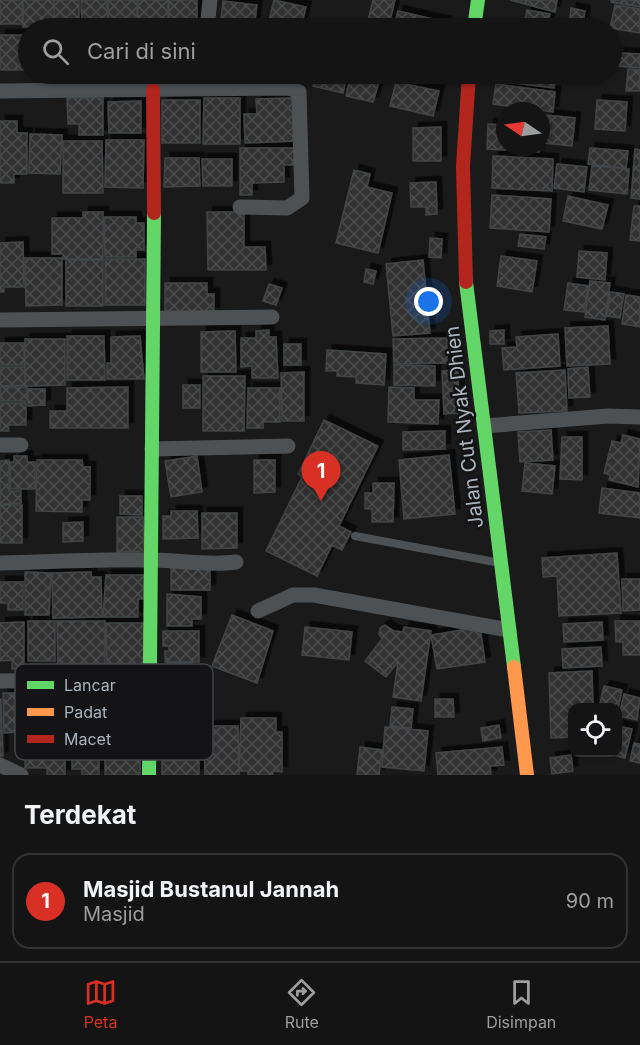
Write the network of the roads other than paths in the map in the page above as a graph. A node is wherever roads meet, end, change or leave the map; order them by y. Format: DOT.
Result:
graph roads {
  1 [pos="210,0"];
  2 [pos="478,0"];
  3 [pos="208,18"];
  4 [pos="475,18"];
  5 [pos="182,84"];
  6 [pos="246,84"];
  7 [pos="468,84"];
  8 [pos="153,90"];
  9 [pos="0,91"];
  10 [pos="240,207"];
  11 [pos="272,317"];
  12 [pos="155,319"];
  13 [pos="0,320"];
  14 [pos="640,417"];
  15 [pos="484,426"];
  16 [pos="0,445"];
  17 [pos="21,445"];
  18 [pos="288,446"];
  19 [pos="152,449"];
  20 [pos="355,536"];
  21 [pos="150,560"];
  22 [pos="0,562"];
  23 [pos="236,562"];
  24 [pos="499,563"];
  25 [pos="258,611"];
  26 [pos="509,630"];
  27 [pos="148,664"];
  28 [pos="0,681"];
  29 [pos="15,681"];
  30 [pos="149,760"];
  31 [pos="0,765"];
  32 [pos="21,775"];
  33 [pos="149,775"];
  34 [pos="527,775"];
  1 -- 3 [label="street"];
  2 -- 4 [label="main road"];
  5 -- 8 [label="street"];
  6 -- 10 [label="street"];
  7 -- 15 [label="main road, Jalan Cut Nyak Dhien"];
  8 -- 9 [label="street"];
  8 -- 12 [label="main road"];
  11 -- 12 [label="street"];
  12 -- 13 [label="street"];
  12 -- 19 [label="main road"];
  14 -- 15 [label="street"];
  15 -- 24 [label="main road, Jalan Cut Nyak Dhien"];
  16 -- 17 [label="street"];
  18 -- 19 [label="street"];
  19 -- 21 [label="main road"];
  20 -- 24 [label="lane"];
  21 -- 22 [label="street"];
  21 -- 23 [label="street"];
  21 -- 27 [label="main road"];
  24 -- 26 [label="main road, Jalan Cut Nyak Dhien"];
  25 -- 26 [label="street"];
  26 -- 34 [label="main road, Jalan Cut Nyak Dhien"];
  28 -- 29 [label="street"];
  30 -- 33 [label="main road"];
  31 -- 32 [label="street"];
}
